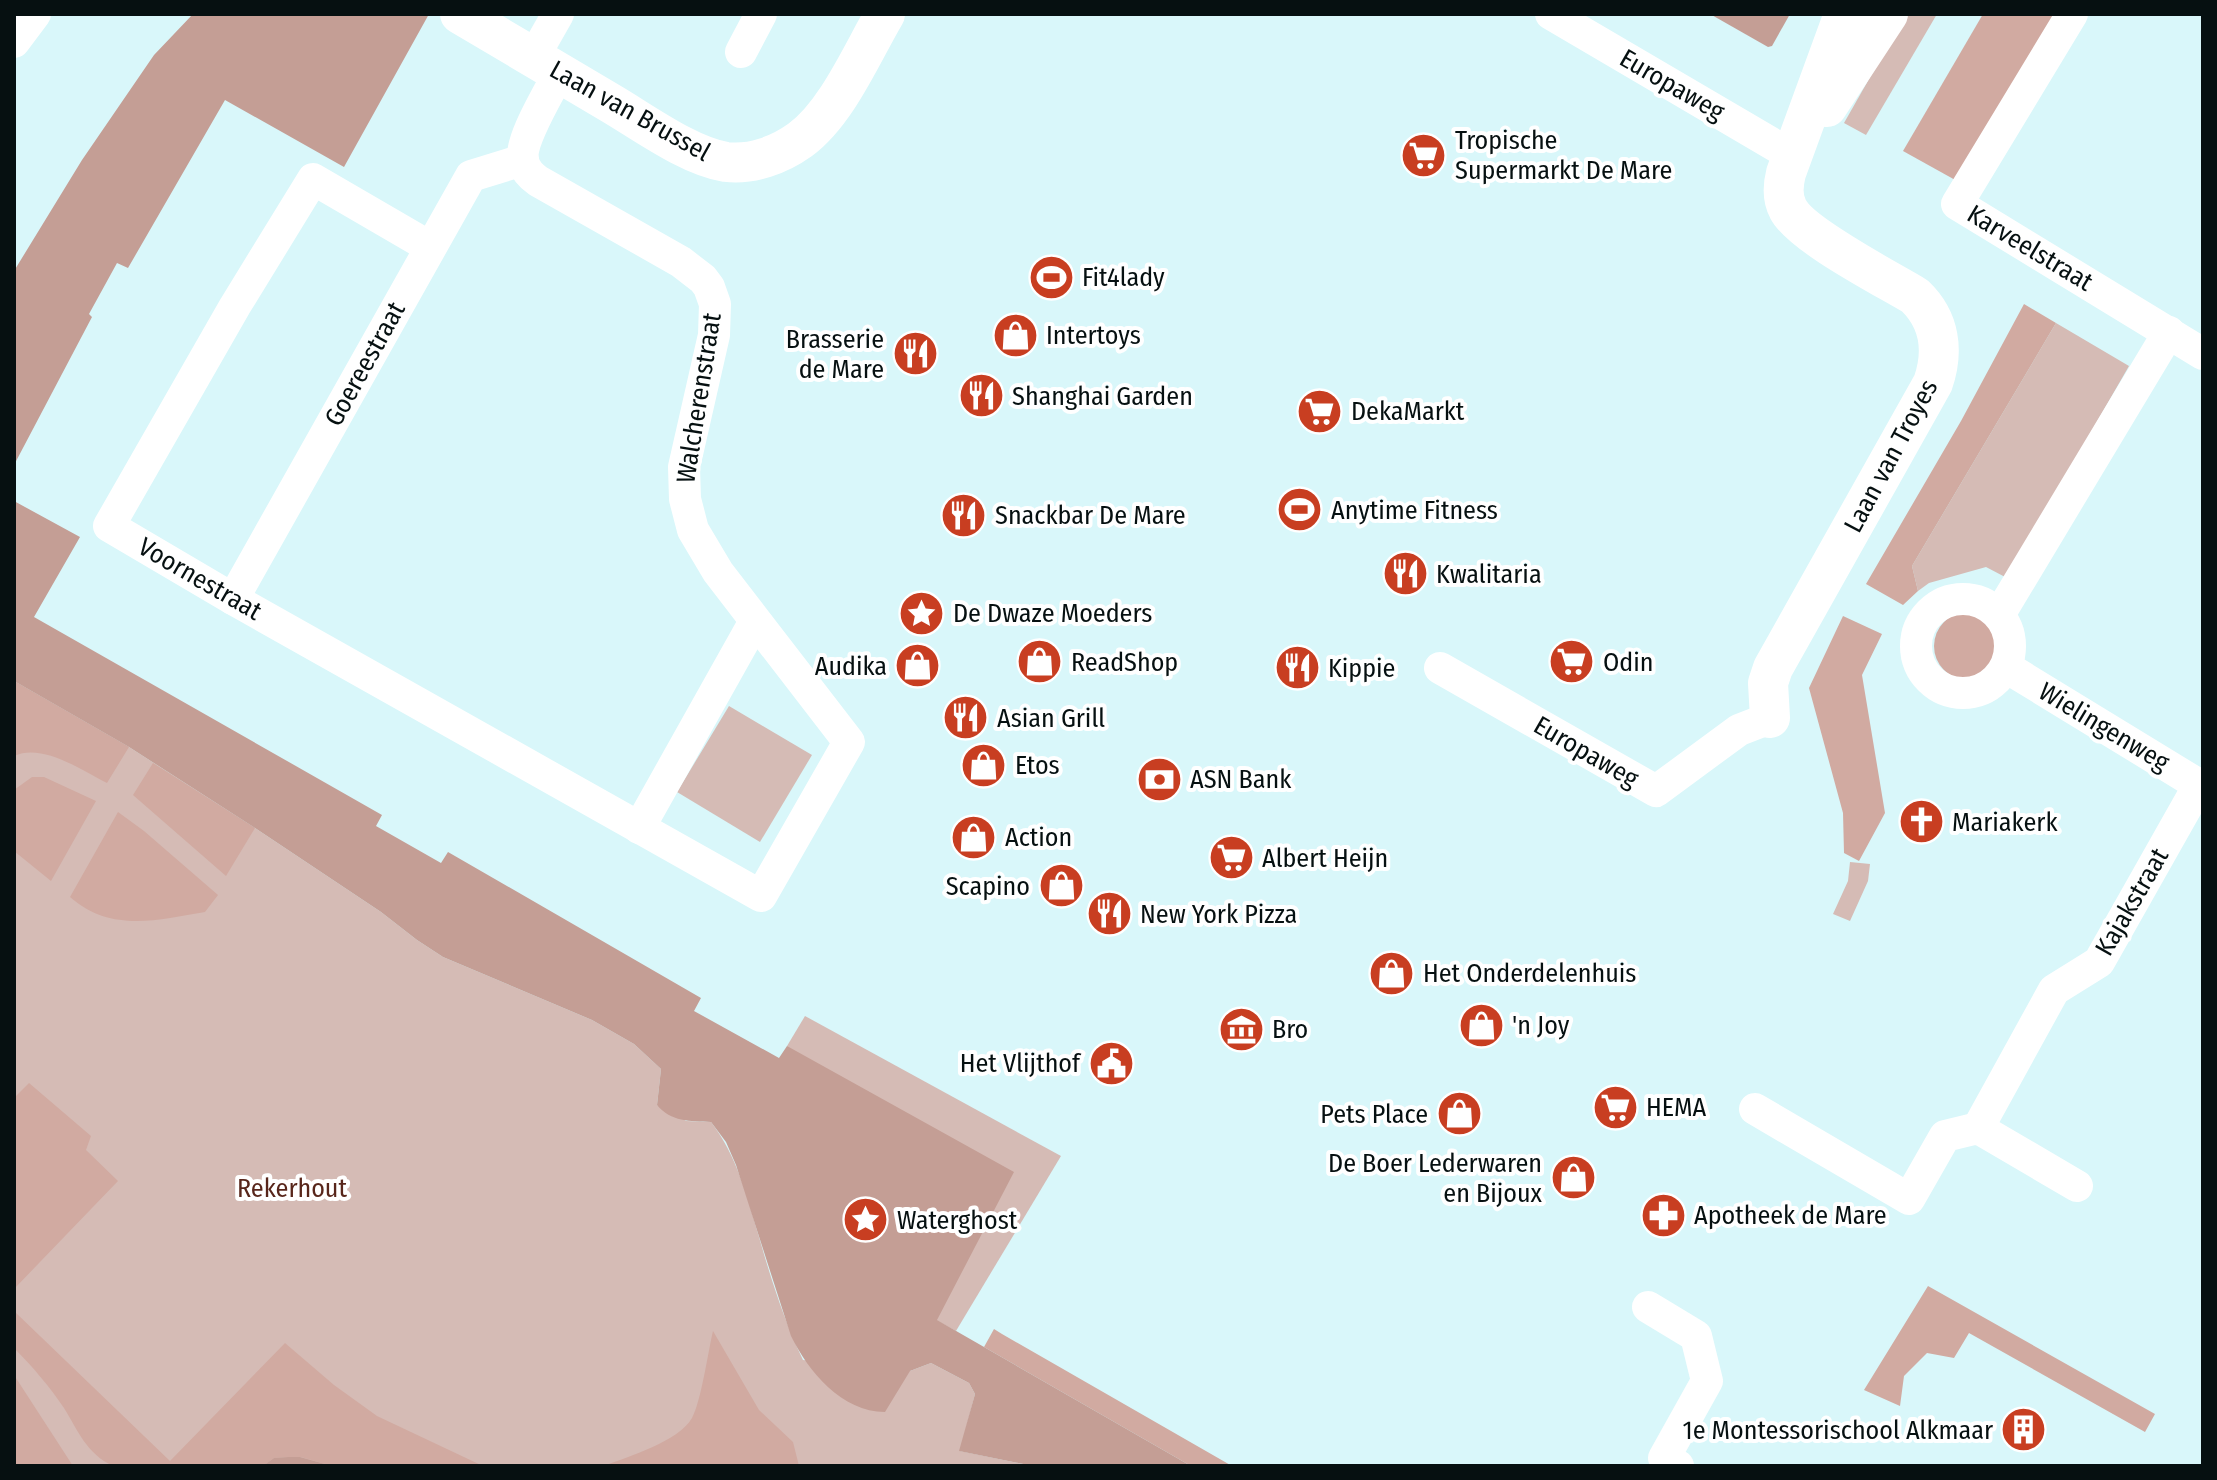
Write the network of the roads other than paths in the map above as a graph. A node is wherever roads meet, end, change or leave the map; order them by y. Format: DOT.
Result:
graph roads {
  1 [pos="35,14"];
  2 [pos="460,14"];
  3 [pos="558,14"];
  4 [pos="761,14"];
  5 [pos="885,14"];
  6 [pos="1551,14"];
  7 [pos="1844,14"];
  8 [pos="1888,14"];
  9 [pos="2072,14"];
  10 [pos="14,42"];
  11 [pos="741,52"];
  12 [pos="546,65"];
  13 [pos="1793,156"];
  14 [pos="523,160"];
  15 [pos="430,247"];
  16 [pos="2169,332"];
  17 [pos="2203,354"];
  18 [pos="233,599"];
  19 [pos="1999,615"];
  20 [pos="755,621"];
  21 [pos="2006,667"];
  22 [pos="1440,668"];
  23 [pos="1770,718"];
  24 [pos="2201,784"];
  25 [pos="639,828"];
  26 [pos="761,896"];
  27 [pos="1755,1109"];
  28 [pos="1978,1128"];
  29 [pos="2077,1186"];
  30 [pos="1648,1307"];
  31 [pos="1678,1466"];
  1 -- 10 [label="street"];
  2 -- 12 [label="street, Laan van Brussel"];
  3 -- 12 [label="street"];
  4 -- 11 [label="street"];
  5 -- 12 [label="street, Laan van Brussel"];
  6 -- 13 [label="street, Europaweg"];
  7 -- 13 [label="street, Laan van Troyes"];
  8 -- 13 [label="street, Laan van Troyes"];
  9 -- 16 [label="street, Karveelstraat"];
  12 -- 14 [label="street"];
  13 -- 23 [label="street, Laan van Troyes"];
  14 -- 15 [label="street, Goereestraat"];
  14 -- 20 [label="street, Walcherenstraat"];
  15 -- 18 [label="street, Goereestraat"];
  15 -- 18 [label="street, Voornestraat"];
  16 -- 17 [label="street, Karveelstraat"];
  16 -- 19 [label="street"];
  18 -- 25 [label="street, Voornestraat"];
  19 -- 21 [label="street"];
  19 -- 21 [label="street"];
  20 -- 25 [label="street"];
  20 -- 26 [label="street, Walcherenstraat"];
  21 -- 24 [label="street, Wielingenweg"];
  22 -- 23 [label="street, Europaweg"];
  24 -- 28 [label="street, Kajakstraat"];
  25 -- 26 [label="street, Voornestraat"];
  27 -- 28 [label="street"];
  28 -- 29 [label="street"];
  30 -- 31 [label="street"];
}
